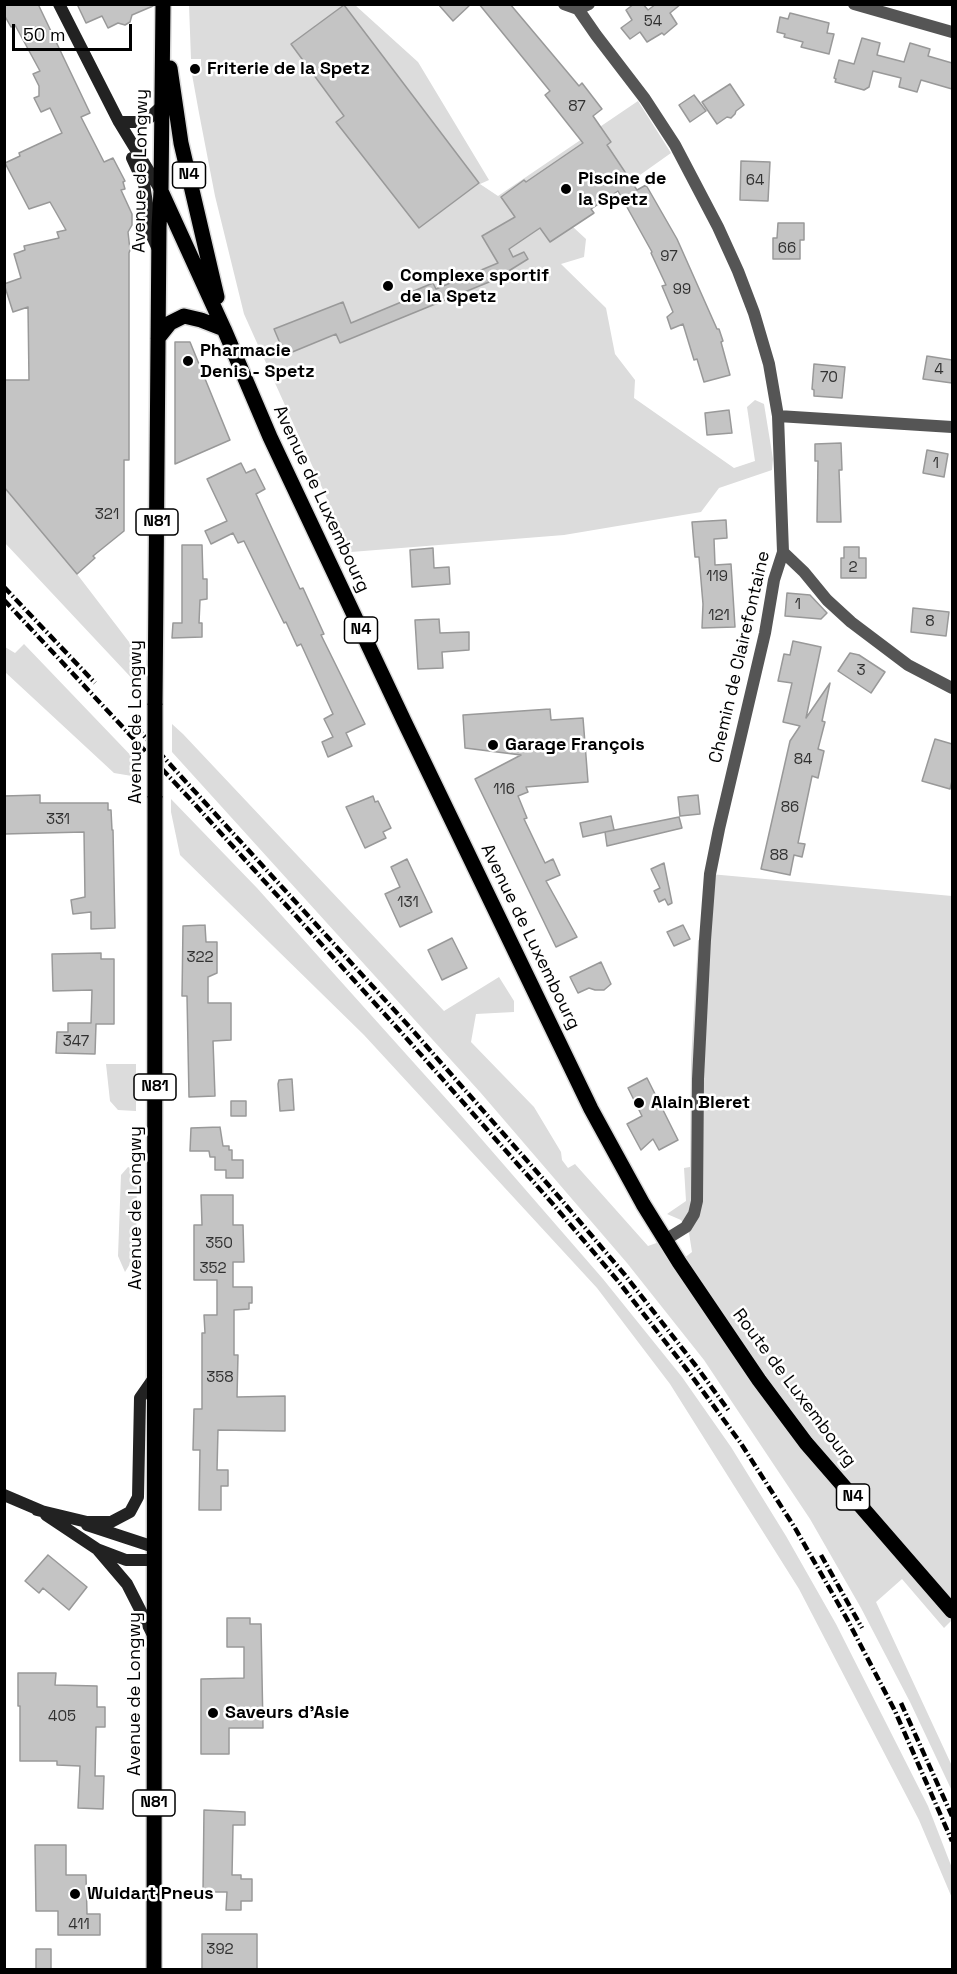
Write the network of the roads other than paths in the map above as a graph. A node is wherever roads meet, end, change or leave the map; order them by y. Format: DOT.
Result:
graph roads {
  1 [pos="59,4"];
  2 [pos="564,4"];
  3 [pos="854,4"];
  4 [pos="584,7"];
  5 [pos="163,11"];
  6 [pos="952,32"];
  7 [pos="162,105"];
  8 [pos="119,122"];
  9 [pos="131,145"];
  10 [pos="161,191"];
  11 [pos="159,249"];
  12 [pos="224,329"];
  13 [pos="158,338"];
  14 [pos="778,416"];
  15 [pos="952,427"];
  16 [pos="783,552"];
  17 [pos="952,688"];
  18 [pos="643,1204"];
  19 [pos="665,1240"];
  20 [pos="154,1378"];
  21 [pos="4,1495"];
  22 [pos="37,1510"];
  23 [pos="97,1549"];
  24 [pos="154,1553"];
  25 [pos="952,1611"];
  26 [pos="153,1636"];
  27 [pos="154,1970"];
  1 -- 8 [label="main road, Avenue de Luxembourg"];
  2 -- 4 [label="street"];
  3 -- 6 [label="street"];
  4 -- 14 [label="street, Chemin de Clairefontaine"];
  5 -- 7 [label="main road, Avenue de Longwy / N4"];
  5 -- 12 [label="main road, N4"];
  7 -- 8 [label="main road"];
  7 -- 10 [label="main road, Avenue de Longwy / N4"];
  8 -- 9 [label="main road, Avenue de Luxembourg"];
  9 -- 10 [label="main road, Avenue de Luxembourg"];
  9 -- 11 [label="main road"];
  10 -- 11 [label="main road, Avenue de Longwy / N81"];
  10 -- 12 [label="main road, Avenue de Luxembourg / N4"];
  11 -- 13 [label="main road, Avenue de Longwy / N81"];
  12 -- 13 [label="main road"];
  12 -- 18 [label="main road, Avenue de Luxembourg / N4"];
  13 -- 20 [label="main road, Avenue de Longwy / N81, bridge"];
  14 -- 15 [label="street"];
  14 -- 16 [label="street, Chemin de Clairefontaine"];
  16 -- 17 [label="street"];
  16 -- 19 [label="street, Chemin de Clairefontaine"];
  18 -- 19 [label="main road, Route de Luxembourg / N4"];
  19 -- 25 [label="main road, Route de Luxembourg / N4"];
  20 -- 22 [label="main road, N81"];
  20 -- 24 [label="main road, Avenue de Longwy / N81"];
  21 -- 22 [label="main road"];
  22 -- 23 [label="main road"];
  22 -- 24 [label="main road"];
  23 -- 24 [label="main road"];
  23 -- 26 [label="main road"];
  24 -- 26 [label="main road, Avenue de Longwy / N81"];
  26 -- 27 [label="main road, Avenue de Longwy / N81"];
}
